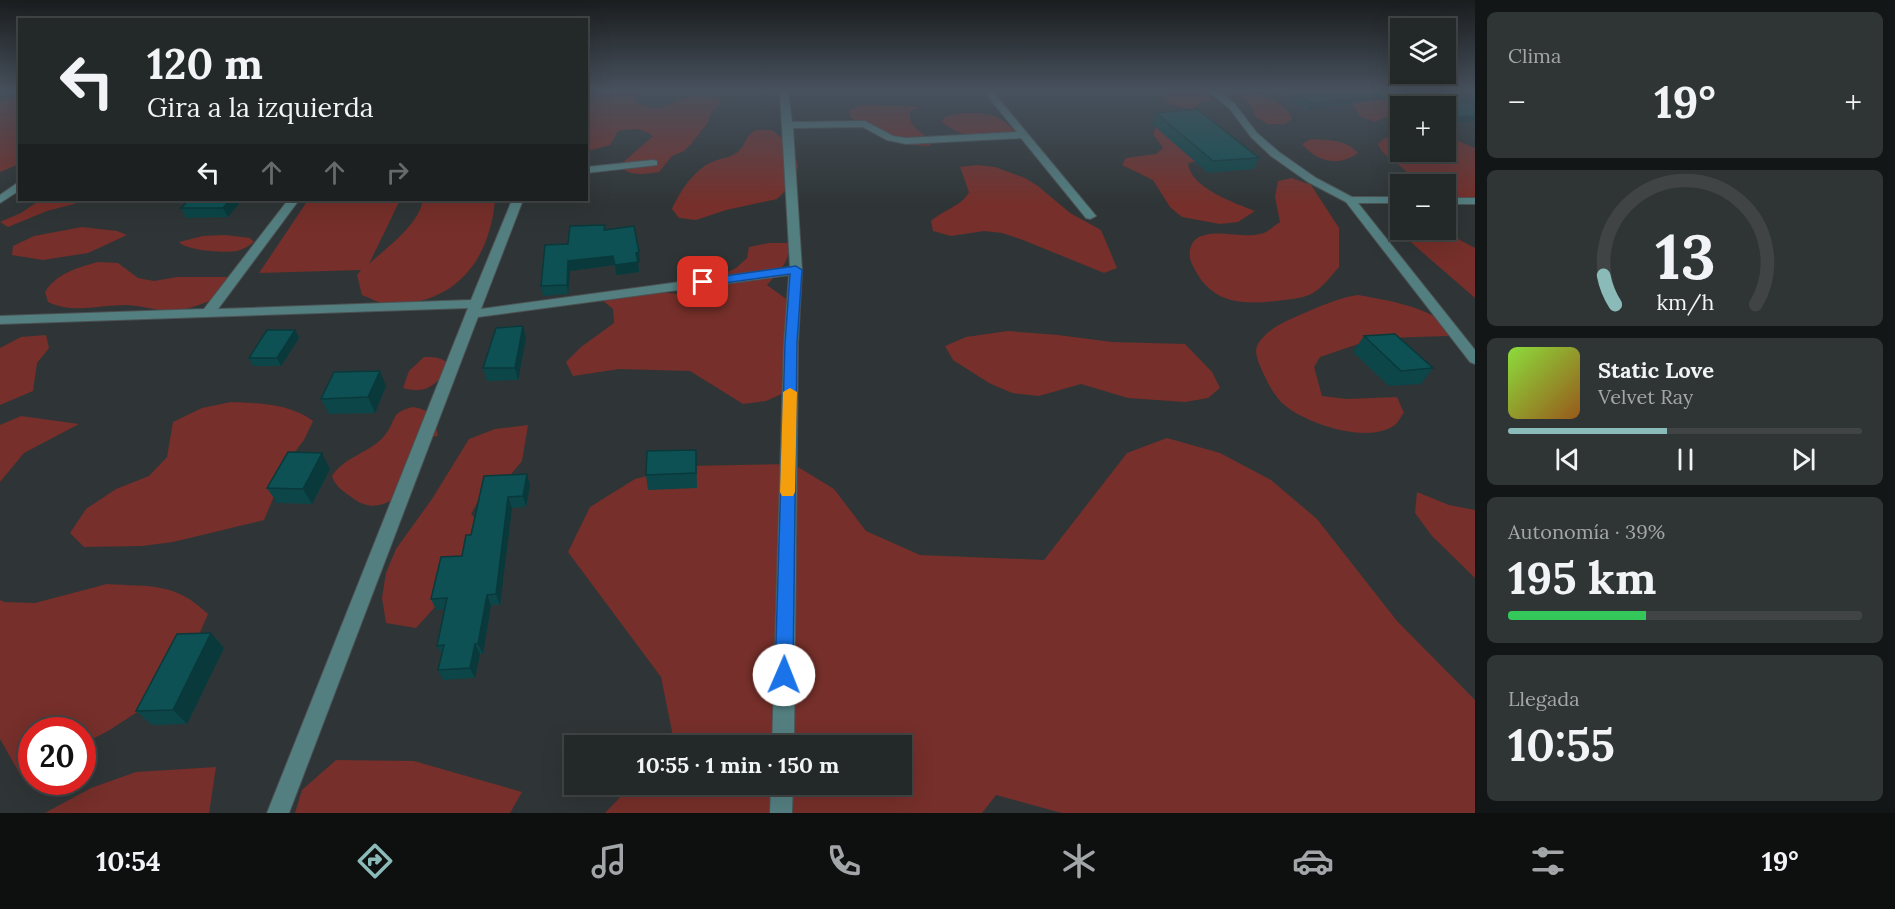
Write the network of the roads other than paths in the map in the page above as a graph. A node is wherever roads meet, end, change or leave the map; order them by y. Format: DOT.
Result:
graph roads {
  1 [pos="788,129"];
  2 [pos="874,129"];
  3 [pos="1019,129"];
  4 [pos="1249,129"];
  5 [pos="1024,135"];
  6 [pos="653,163"];
  7 [pos="588,170"];
  8 [pos="18,186"];
  9 [pos="0,200"];
  10 [pos="1350,200"];
  11 [pos="1390,200"];
  12 [pos="292,201"];
  13 [pos="517,201"];
  14 [pos="1456,201"];
  15 [pos="1475,201"];
  16 [pos="1090,216"];
  17 [pos="796,270"];
  18 [pos="474,309"];
  19 [pos="208,313"];
  20 [pos="0,320"];
  21 [pos="1475,359"];
  22 [pos="783,735"];
  23 [pos="782,795"];
  24 [pos="278,813"];
  25 [pos="781,813"];
  1 -- 17 [label="street"];
  2 -- 5 [label="street"];
  3 -- 5 [label="street"];
  4 -- 10 [label="street"];
  5 -- 16 [label="street"];
  6 -- 7 [label="street"];
  8 -- 9 [label="street"];
  10 -- 11 [label="street"];
  10 -- 21 [label="street"];
  12 -- 19 [label="street"];
  13 -- 18 [label="street"];
  14 -- 15 [label="street"];
  17 -- 18 [label="street"];
  17 -- 22 [label="street"];
  18 -- 19 [label="street"];
  18 -- 24 [label="street"];
  19 -- 20 [label="street"];
  23 -- 25 [label="street"];
}
